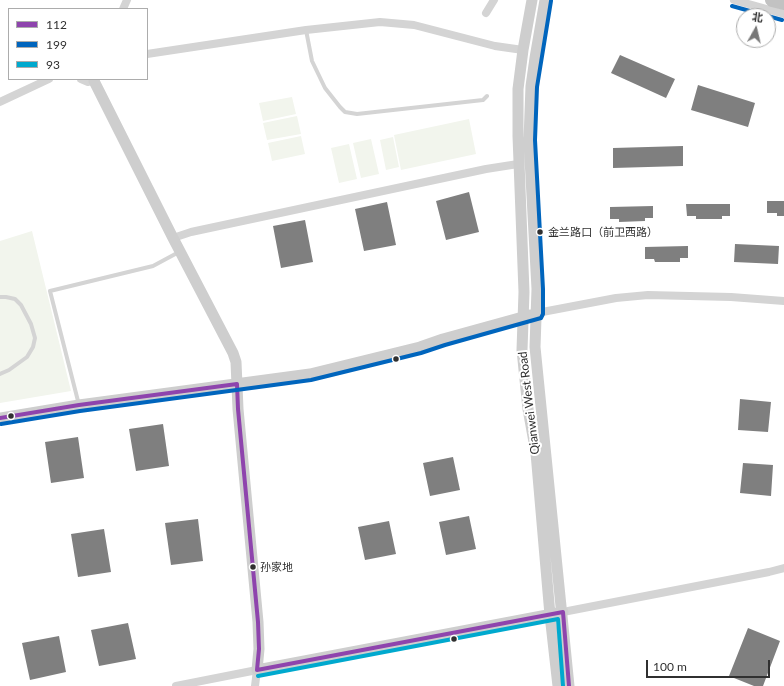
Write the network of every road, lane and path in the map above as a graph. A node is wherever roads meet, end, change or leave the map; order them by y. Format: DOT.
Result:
graph roads {
  1 [pos="494,0"];
  2 [pos="532,0"];
  3 [pos="545,0"];
  4 [pos="734,0"];
  5 [pos="772,0"];
  6 [pos="784,3"];
  7 [pos="486,13"];
  8 [pos="784,14"];
  9 [pos="306,30"];
  10 [pos="523,50"];
  11 [pos="148,54"];
  12 [pos="47,80"];
  13 [pos="83,80"];
  14 [pos="95,80"];
  15 [pos="487,96"];
  16 [pos="0,102"];
  17 [pos="518,164"];
  18 [pos="173,238"];
  19 [pos="180,252"];
  20 [pos="0,297"];
  21 [pos="784,301"];
  22 [pos="537,313"];
  23 [pos="523,317"];
  24 [pos="0,374"];
  25 [pos="237,384"];
  26 [pos="79,405"];
  27 [pos="0,418"];
  28 [pos="784,568"];
  29 [pos="563,612"];
  30 [pos="550,615"];
  31 [pos="257,670"];
  32 [pos="176,686"];
  33 [pos="255,686"];
  34 [pos="558,686"];
  35 [pos="569,686"];
  1 -- 7 [label="street"];
  2 -- 10 [label="street, Qianwei West Road"];
  3 -- 22 [label="street, Qianwei West Road"];
  4 -- 8 [label="street"];
  5 -- 6 [label="highway"];
  9 -- 10 [label="street"];
  9 -- 11 [label="street"];
  9 -- 15 [label="lane"];
  10 -- 17 [label="street, Qianwei West Road"];
  12 -- 16 [label="street"];
  13 -- 14 [label="street"];
  14 -- 18 [label="street"];
  17 -- 18 [label="street"];
  17 -- 23 [label="street, Qianwei West Road"];
  18 -- 19 [label="street"];
  19 -- 25 [label="street"];
  19 -- 26 [label="lane"];
  20 -- 24 [label="lane"];
  21 -- 22 [label="street"];
  22 -- 23 [label="street"];
  22 -- 29 [label="street, Qianwei West Road"];
  23 -- 25 [label="street"];
  23 -- 30 [label="street, Qianwei West Road"];
  25 -- 26 [label="street"];
  25 -- 31 [label="street"];
  26 -- 27 [label="street"];
  28 -- 29 [label="street"];
  29 -- 30 [label="street"];
  29 -- 35 [label="street, Qianwei West Road"];
  30 -- 31 [label="street"];
  30 -- 34 [label="street, Qianwei West Road"];
  31 -- 32 [label="street"];
  31 -- 33 [label="street"];
}
